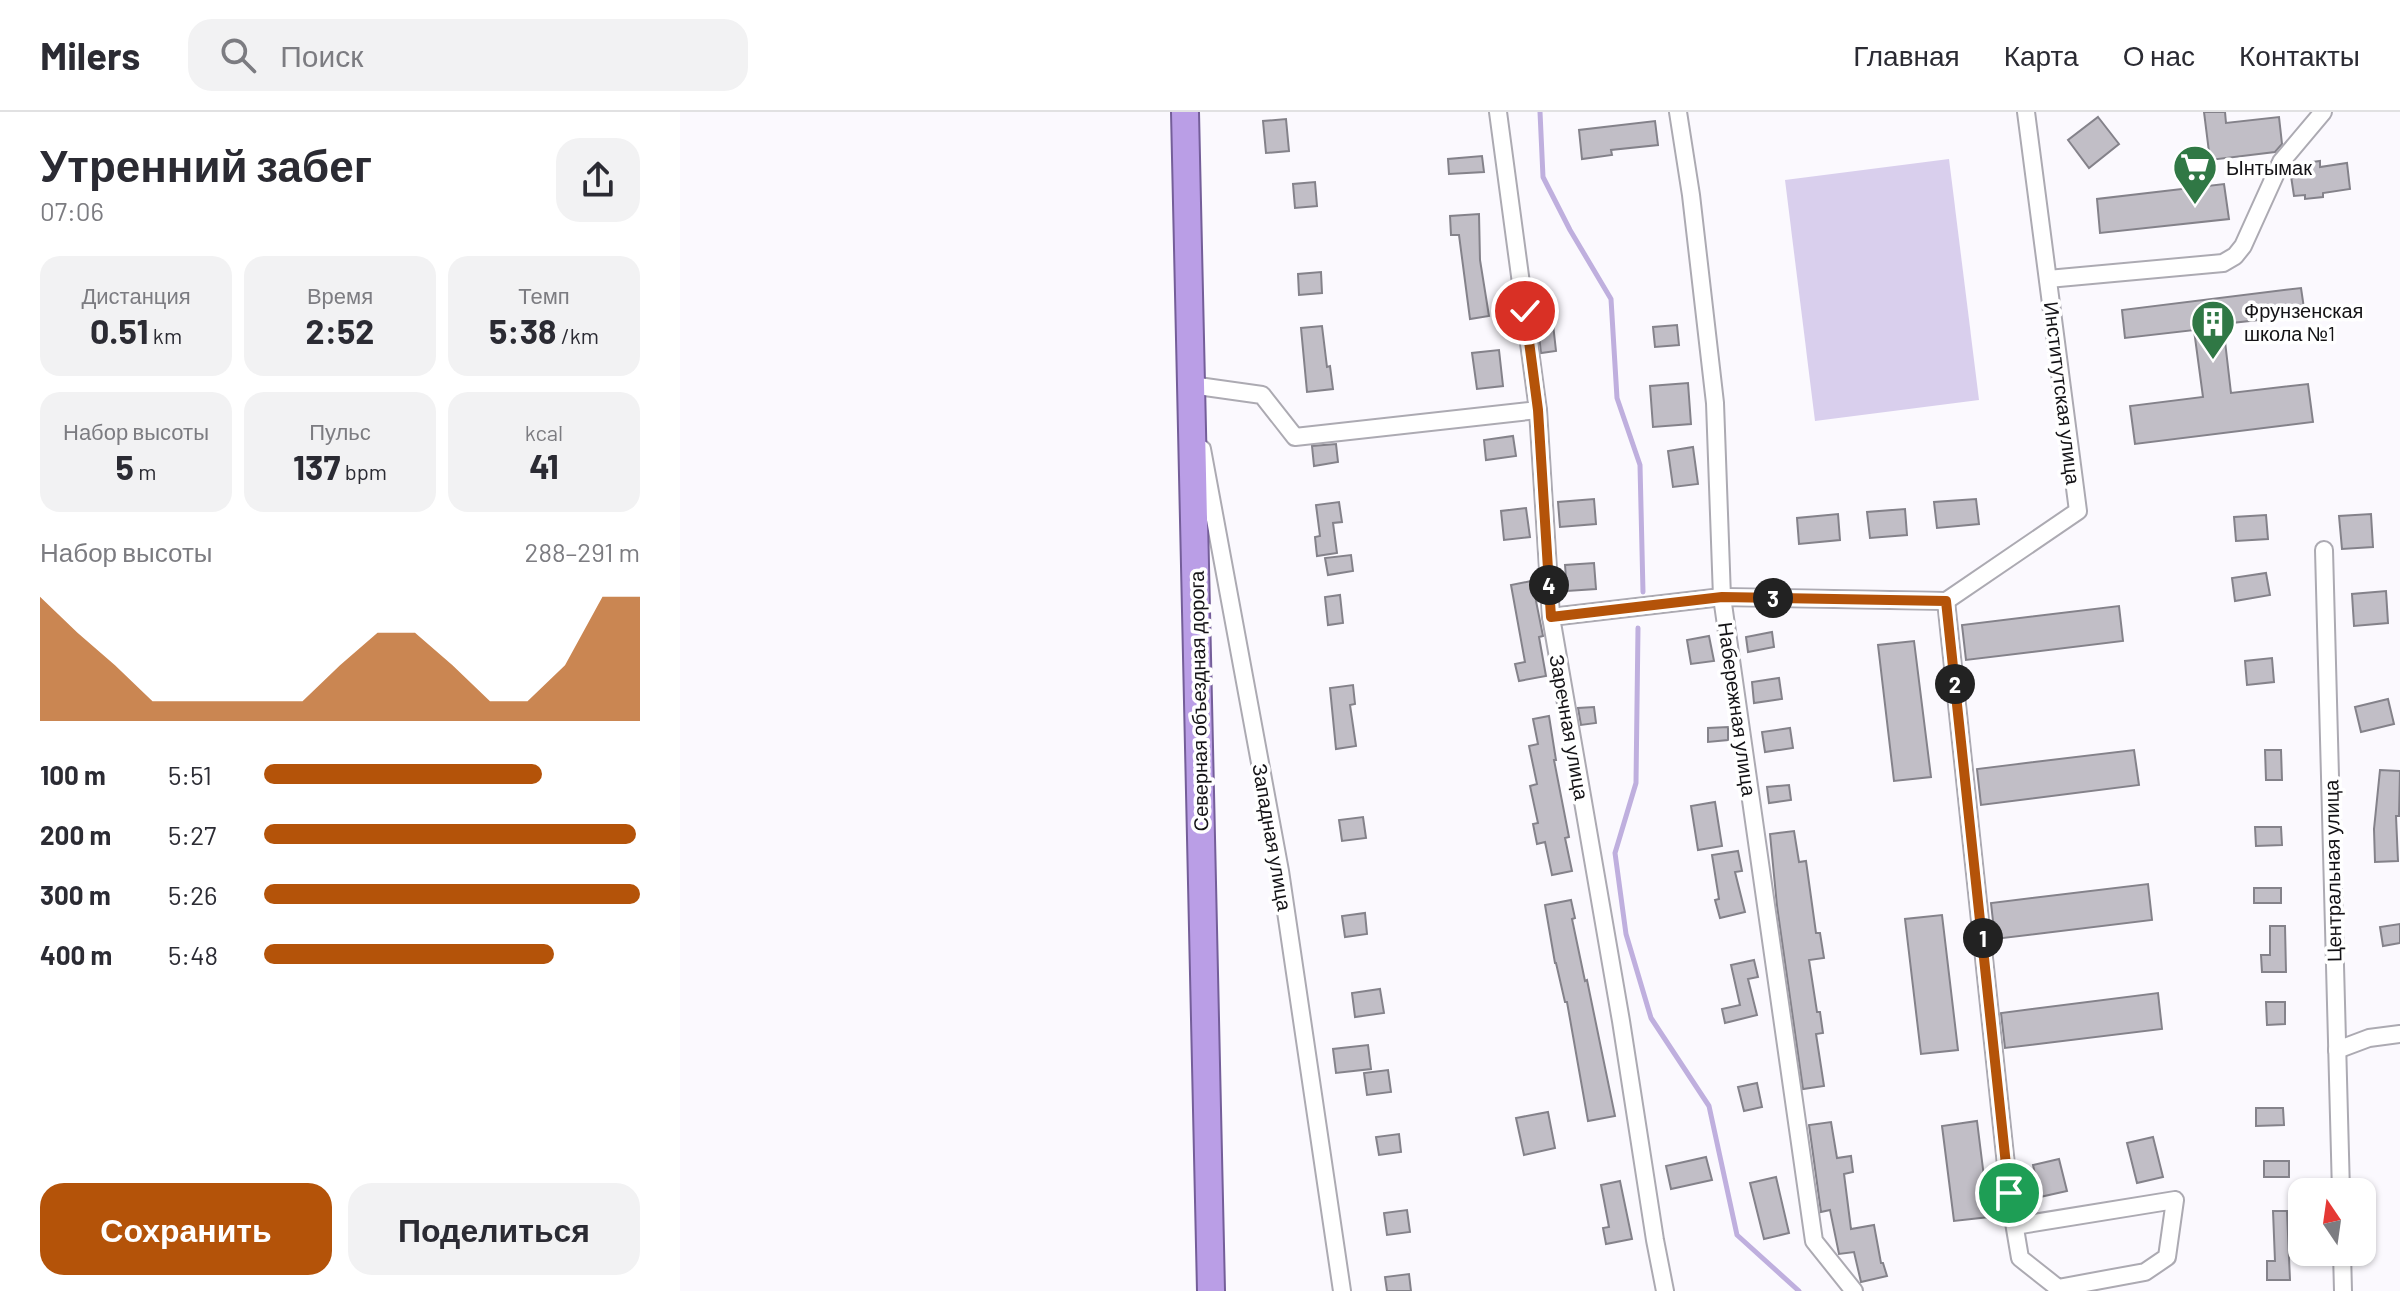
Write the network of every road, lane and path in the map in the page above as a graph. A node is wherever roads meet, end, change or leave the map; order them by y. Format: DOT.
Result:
graph roads {
  1 [pos="1185,112"];
  2 [pos="1498,112"];
  3 [pos="1678,112"];
  4 [pos="2026,112"];
  5 [pos="2323,112"];
  6 [pos="2048,279"];
  7 [pos="1191,385"];
  8 [pos="1538,410"];
  9 [pos="2324,550"];
  10 [pos="1722,597"];
  11 [pos="1946,601"];
  12 [pos="1551,617"];
  13 [pos="2400,1034"];
  14 [pos="2337,1050"];
  15 [pos="2341,1178"];
  16 [pos="2015,1226"];
  17 [pos="2342,1266"];
  18 [pos="1211,1291"];
  19 [pos="1342,1291"];
  20 [pos="1665,1291"];
  21 [pos="1854,1291"];
  22 [pos="2343,1291"];
  1 -- 7 [label="highway, Северная объездная дорога"];
  2 -- 8 [label="street, Заречная улица"];
  3 -- 10 [label="street, Набережная улица"];
  4 -- 6 [label="street, Институтская улица"];
  5 -- 6 [label="street"];
  6 -- 11 [label="street, Институтская улица"];
  7 -- 8 [label="street"];
  7 -- 18 [label="highway, Северная объездная дорога"];
  7 -- 19 [label="street, Западная улица"];
  8 -- 12 [label="street, Заречная улица"];
  9 -- 14 [label="street, Центральная улица"];
  10 -- 11 [label="street"];
  10 -- 12 [label="street"];
  10 -- 21 [label="street, Набережная улица"];
  11 -- 16 [label="street"];
  12 -- 20 [label="street, Заречная улица"];
  13 -- 14 [label="street"];
  14 -- 15 [label="street, Центральная улица"];
  16 -- 16 [label="street"];
  17 -- 22 [label="street"];
}
